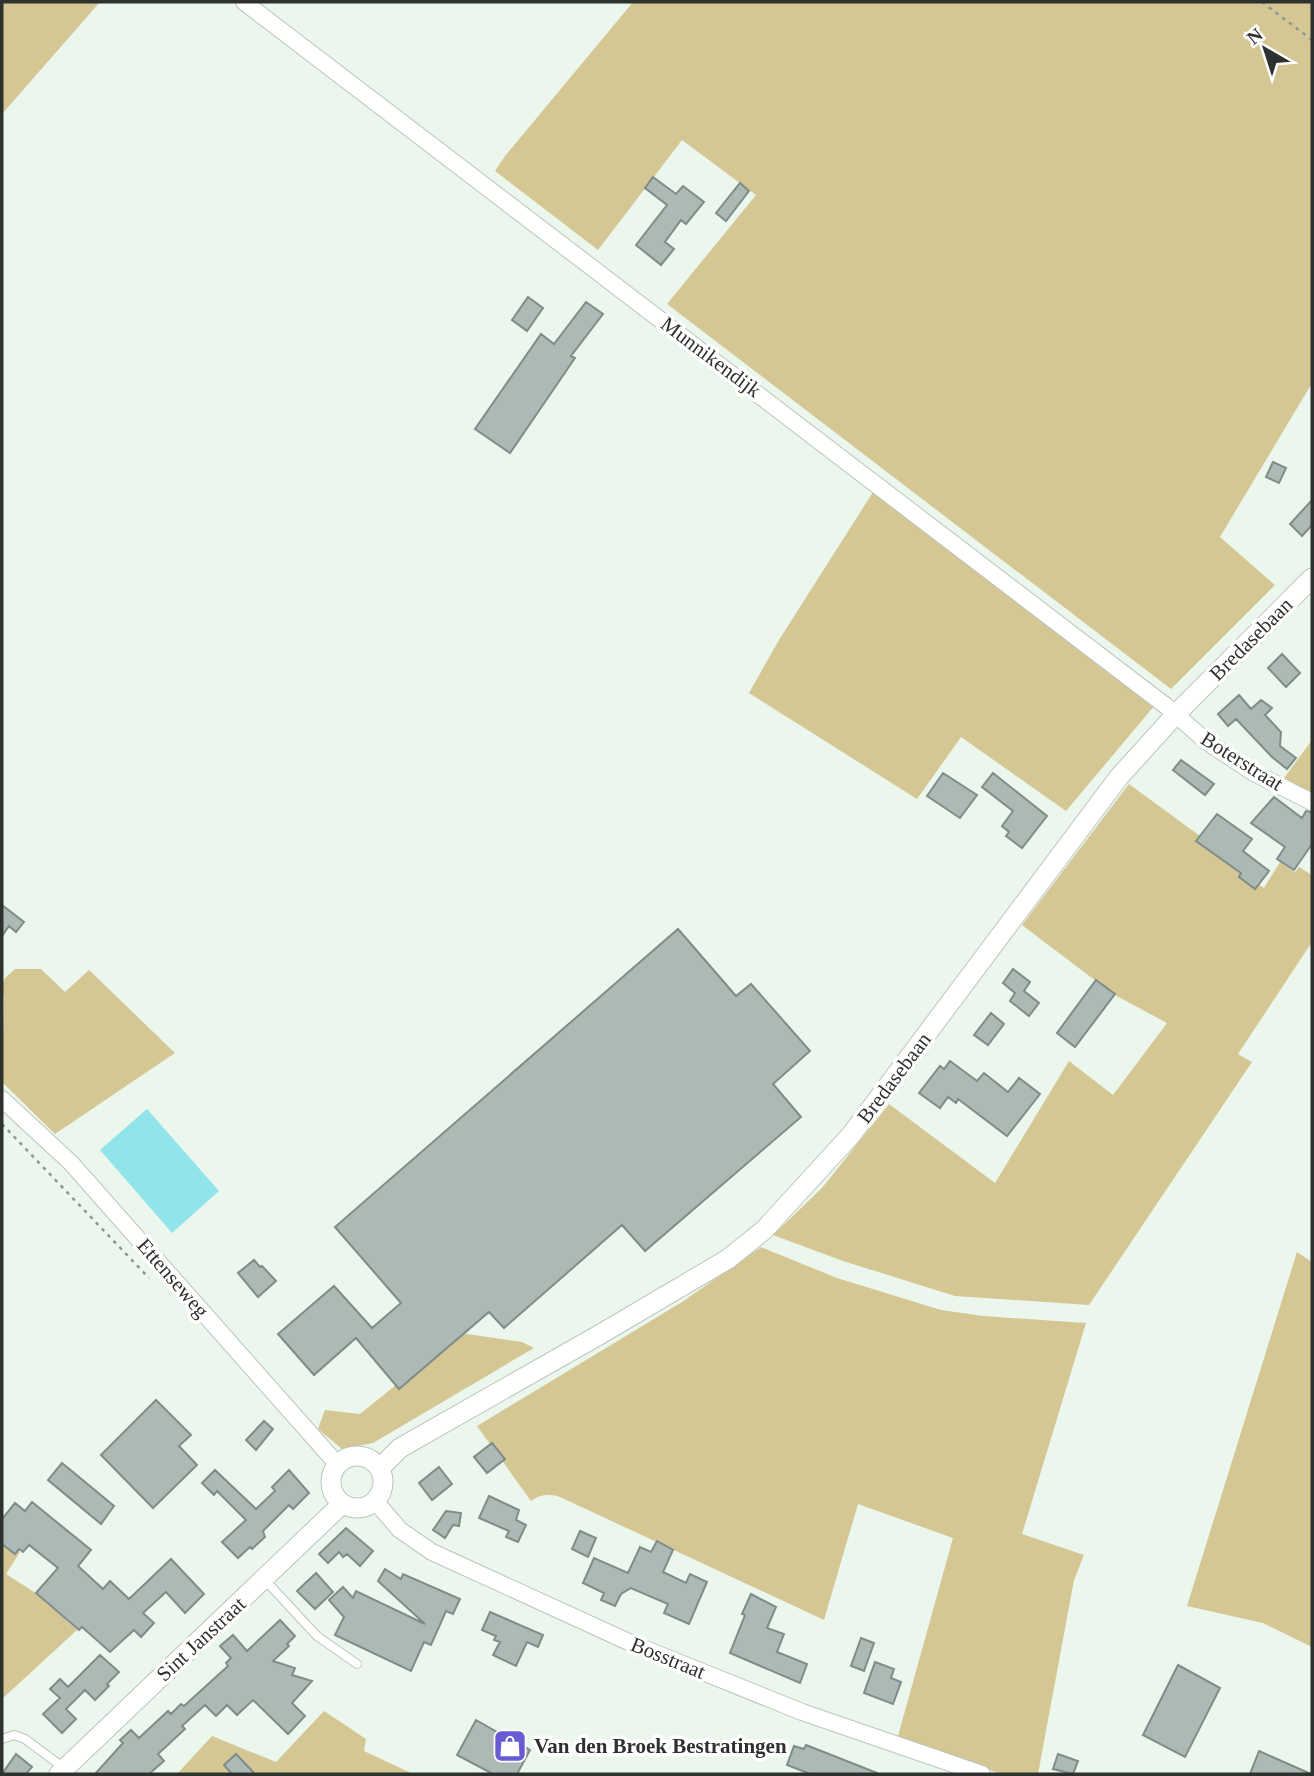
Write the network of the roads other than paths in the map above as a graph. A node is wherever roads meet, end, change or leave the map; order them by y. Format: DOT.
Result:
graph roads {
  1 [pos="244,2"];
  2 [pos="1312,578"];
  3 [pos="1175,714"];
  4 [pos="1312,802"];
  5 [pos="2,1099"];
  6 [pos="337,1464"];
  7 [pos="380,1468"];
  8 [pos="375,1501"];
  9 [pos="342,1504"];
  10 [pos="265,1580"];
  11 [pos="357,1664"];
  12 [pos="2,1739"];
  13 [pos="62,1771"];
  14 [pos="982,1774"];
  1 -- 3 [label="street, Munnikendijk"];
  2 -- 3 [label="street, Bredasebaan"];
  3 -- 4 [label="street, Boterstraat"];
  3 -- 7 [label="street, Bredasebaan"];
  5 -- 6 [label="street, Ettenseweg"];
  6 -- 7 [label="street"];
  6 -- 9 [label="street"];
  7 -- 8 [label="street"];
  8 -- 9 [label="street"];
  8 -- 14 [label="street, Bosstraat"];
  9 -- 10 [label="street, Sint Janstraat"];
  10 -- 11 [label="lane"];
  10 -- 13 [label="street, Sint Janstraat"];
  12 -- 13 [label="lane"];
}
